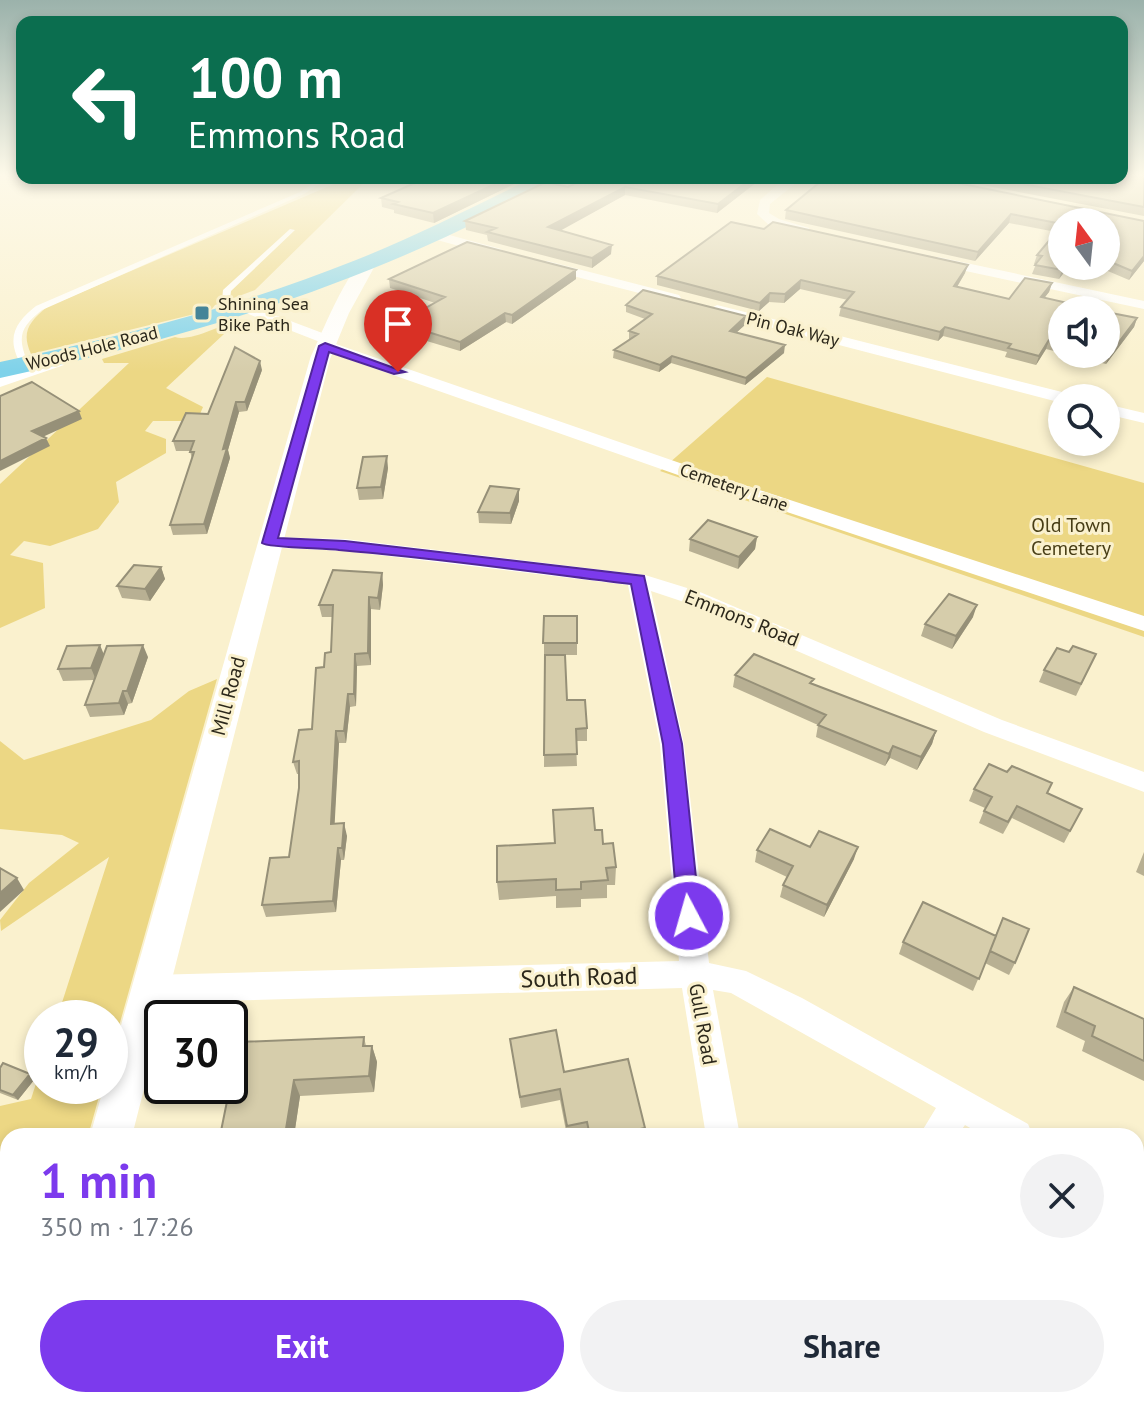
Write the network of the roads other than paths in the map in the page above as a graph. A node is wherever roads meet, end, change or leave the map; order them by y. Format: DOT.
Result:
graph roads {
  1 [pos="193,241"];
  2 [pos="280,241"];
  3 [pos="417,241"];
  4 [pos="456,241"];
  5 [pos="928,258"];
  6 [pos="367,264"];
  7 [pos="1144,305"];
  8 [pos="240,308"];
  9 [pos="118,343"];
  10 [pos="326,343"];
  11 [pos="12,368"];
  12 [pos="0,382"];
  13 [pos="1048,394"];
  14 [pos="1120,412"];
  15 [pos="1144,418"];
  16 [pos="269,543"];
  17 [pos="638,580"];
  18 [pos="1144,624"];
  19 [pos="1144,782"];
  20 [pos="695,974"];
  21 [pos="150,989"];
  22 [pos="959,1105"];
  23 [pos="113,1128"];
  24 [pos="722,1128"];
  25 [pos="942,1128"];
  26 [pos="1001,1128"];
  1 -- 11 [label="lane"];
  2 -- 8 [label="lane"];
  3 -- 6 [label="highway, Woods Hole Road"];
  4 -- 13 [label="street, Pin Oak Way"];
  5 -- 7 [label="street"];
  6 -- 8 [label="highway, Woods Hole Road"];
  6 -- 10 [label="street, Mill Road"];
  8 -- 9 [label="highway, Woods Hole Road"];
  8 -- 10 [label="street, Cemetery Lane"];
  9 -- 11 [label="highway, Woods Hole Road"];
  9 -- 12 [label="street"];
  10 -- 16 [label="street, Mill Road"];
  10 -- 18 [label="street, Cemetery Lane"];
  14 -- 15 [label="street"];
  16 -- 17 [label="street, Emmons Road"];
  16 -- 21 [label="street, Mill Road"];
  17 -- 19 [label="street, Emmons Road"];
  17 -- 20 [label="street, Gull Road"];
  20 -- 21 [label="street, South Road"];
  20 -- 22 [label="street, South Road"];
  20 -- 24 [label="street, Gull Road"];
  21 -- 23 [label="street, Mill Road"];
  22 -- 25 [label="street"];
  22 -- 26 [label="street, South Road"];
}
